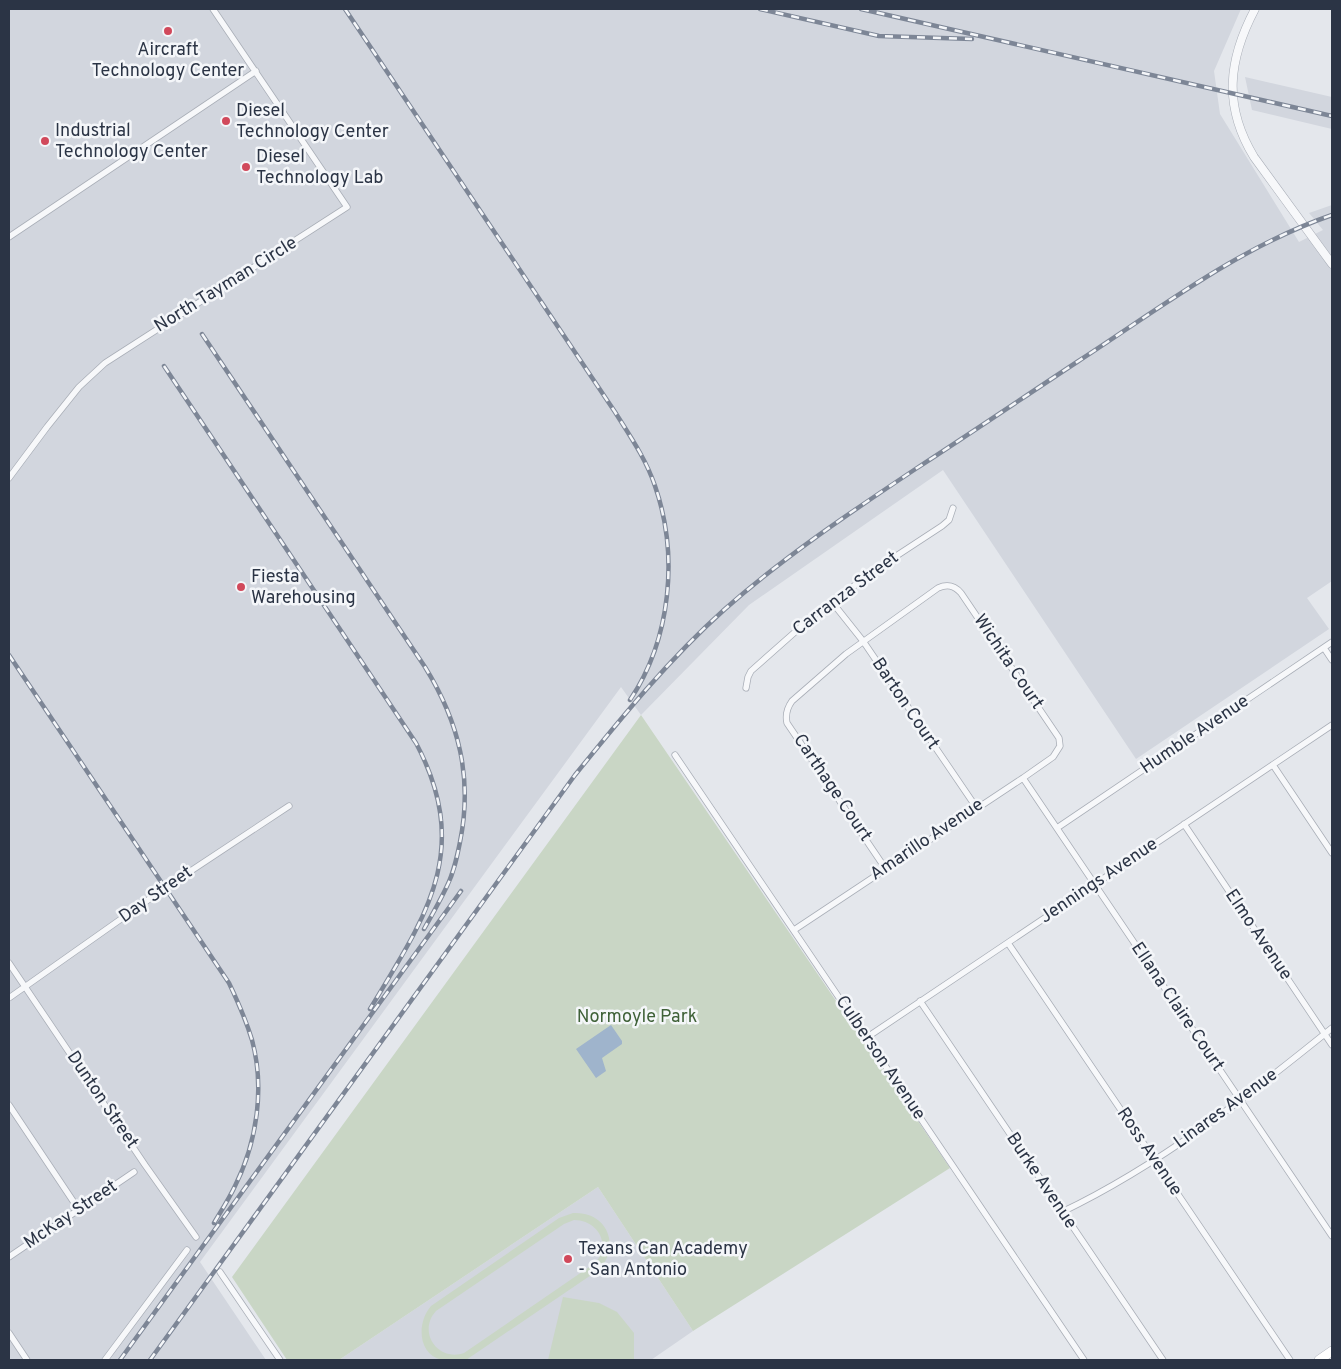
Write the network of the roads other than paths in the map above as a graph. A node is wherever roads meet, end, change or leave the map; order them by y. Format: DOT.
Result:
graph roads {
  1 [pos="213,9"];
  2 [pos="1255,9"];
  3 [pos="256,71"];
  4 [pos="9,237"];
  5 [pos="1332,264"];
  6 [pos="9,478"];
  7 [pos="953,508"];
  8 [pos="832,602"];
  9 [pos="863,641"];
  10 [pos="1332,642"];
  11 [pos="1324,648"];
  12 [pos="1332,660"];
  13 [pos="746,688"];
  14 [pos="1332,724"];
  15 [pos="1059,749"];
  16 [pos="676,755"];
  17 [pos="1273,765"];
  18 [pos="1023,778"];
  19 [pos="289,806"];
  20 [pos="976,807"];
  21 [pos="1184,824"];
  22 [pos="1057,828"];
  23 [pos="1332,853"];
  24 [pos="885,868"];
  25 [pos="1095,885"];
  26 [pos="794,930"];
  27 [pos="1008,943"];
  28 [pos="9,963"];
  29 [pos="25,987"];
  30 [pos="9,998"];
  31 [pos="920,1002"];
  32 [pos="1332,1028"];
  33 [pos="1325,1034"];
  34 [pos="866,1038"];
  35 [pos="1332,1045"];
  36 [pos="1240,1100"];
  37 [pos="9,1105"];
  38 [pos="1154,1160"];
  39 [pos="134,1172"];
  40 [pos="79,1210"];
  41 [pos="1062,1212"];
  42 [pos="1332,1236"];
  43 [pos="196,1237"];
  44 [pos="187,1250"];
  45 [pos="9,1257"];
  46 [pos="220,1272"];
  47 [pos="9,1333"];
  48 [pos="1332,1351"];
  49 [pos="27,1360"];
  50 [pos="105,1360"];
  51 [pos="280,1360"];
  52 [pos="1084,1360"];
  53 [pos="1163,1360"];
  54 [pos="1290,1360"];
  55 [pos="1319,1360"];
  1 -- 3 [label="street"];
  2 -- 5 [label="street"];
  3 -- 4 [label="street"];
  3 -- 6 [label="street, North Tayman Circle"];
  7 -- 8 [label="street, Carranza Street"];
  8 -- 9 [label="street, Barton Court"];
  8 -- 13 [label="street, Carranza Street"];
  9 -- 15 [label="street, Wichita Court"];
  9 -- 20 [label="street, Barton Court"];
  9 -- 24 [label="street, Carthage Court"];
  10 -- 11 [label="street, Humble Avenue"];
  11 -- 12 [label="street"];
  11 -- 22 [label="street, Humble Avenue"];
  14 -- 17 [label="street, Jennings Avenue"];
  15 -- 18 [label="street, Amarillo Avenue"];
  16 -- 26 [label="street, Culberson Avenue"];
  17 -- 21 [label="street, Jennings Avenue"];
  17 -- 23 [label="street"];
  18 -- 20 [label="street, Amarillo Avenue"];
  18 -- 22 [label="street, Ellana Claire Court"];
  19 -- 29 [label="street, Day Street"];
  20 -- 24 [label="street, Amarillo Avenue"];
  21 -- 25 [label="street, Jennings Avenue"];
  21 -- 33 [label="street, Elmo Avenue"];
  22 -- 25 [label="street, Ellana Claire Court"];
  24 -- 26 [label="street, Amarillo Avenue"];
  25 -- 27 [label="street, Jennings Avenue"];
  25 -- 36 [label="street, Ellana Claire Court"];
  26 -- 34 [label="street, Culberson Avenue"];
  27 -- 31 [label="street, Jennings Avenue"];
  27 -- 38 [label="street, Ross Avenue"];
  28 -- 29 [label="street, Dunton Street"];
  29 -- 30 [label="street, Day Street"];
  29 -- 43 [label="street, Dunton Street"];
  31 -- 34 [label="street, Jennings Avenue"];
  31 -- 41 [label="street, Burke Avenue"];
  32 -- 33 [label="street, Linares Avenue"];
  33 -- 35 [label="street, Elmo Avenue"];
  33 -- 36 [label="street, Linares Avenue"];
  34 -- 52 [label="street, Culberson Avenue"];
  36 -- 38 [label="street, Linares Avenue"];
  36 -- 42 [label="street, Ellana Claire Court"];
  37 -- 40 [label="street"];
  38 -- 41 [label="street, Linares Avenue"];
  38 -- 54 [label="street, Ross Avenue"];
  39 -- 40 [label="street, McKay Street"];
  40 -- 45 [label="street, McKay Street"];
  41 -- 53 [label="street, Burke Avenue"];
  44 -- 50 [label="street"];
  46 -- 51 [label="street"];
  47 -- 49 [label="street"];
  48 -- 55 [label="main road"];
}
